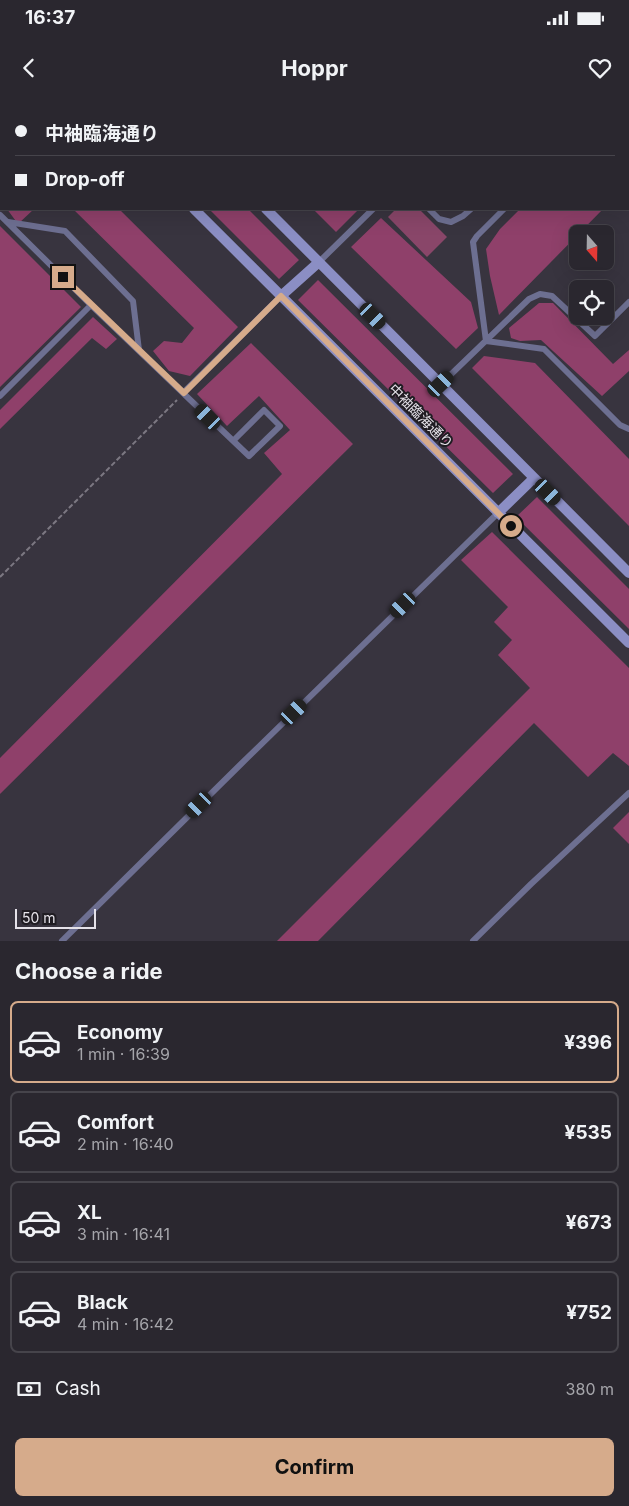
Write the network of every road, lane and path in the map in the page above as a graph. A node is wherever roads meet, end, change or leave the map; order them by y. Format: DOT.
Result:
graph roads {
  1 [pos="195,210"];
  2 [pos="267,210"];
  3 [pos="372,210"];
  4 [pos="430,210"];
  5 [pos="470,210"];
  6 [pos="503,210"];
  7 [pos="0,215"];
  8 [pos="7,222"];
  9 [pos="319,262"];
  10 [pos="281,296"];
  11 [pos="629,302"];
  12 [pos="91,305"];
  13 [pos="486,341"];
  14 [pos="139,350"];
  15 [pos="441,384"];
  16 [pos="2,393"];
  17 [pos="184,393"];
  18 [pos="629,429"];
  19 [pos="232,441"];
  20 [pos="534,478"];
  21 [pos="498,512"];
  22 [pos="629,573"];
  23 [pos="0,577"];
  24 [pos="629,643"];
  25 [pos="629,793"];
  26 [pos="62,941"];
  27 [pos="473,941"];
  1 -- 10 [label="street, 中袖臨海通り"];
  2 -- 9 [label="street"];
  3 -- 9 [label="lane"];
  4 -- 5 [label="lane"];
  6 -- 13 [label="lane"];
  7 -- 8 [label="lane"];
  8 -- 12 [label="lane"];
  8 -- 14 [label="lane"];
  9 -- 10 [label="street"];
  9 -- 15 [label="street"];
  10 -- 17 [label="lane"];
  10 -- 21 [label="street, 中袖臨海通り"];
  11 -- 13 [label="lane"];
  12 -- 14 [label="lane"];
  12 -- 16 [label="lane"];
  13 -- 15 [label="lane"];
  13 -- 18 [label="lane"];
  14 -- 17 [label="lane"];
  15 -- 20 [label="street"];
  17 -- 19 [label="lane"];
  17 -- 23 [label="path"];
  19 -- 19 [label="lane"];
  20 -- 21 [label="street"];
  20 -- 22 [label="street"];
  21 -- 24 [label="street, 中袖臨海通り"];
  21 -- 26 [label="lane"];
  25 -- 27 [label="lane"];
}
